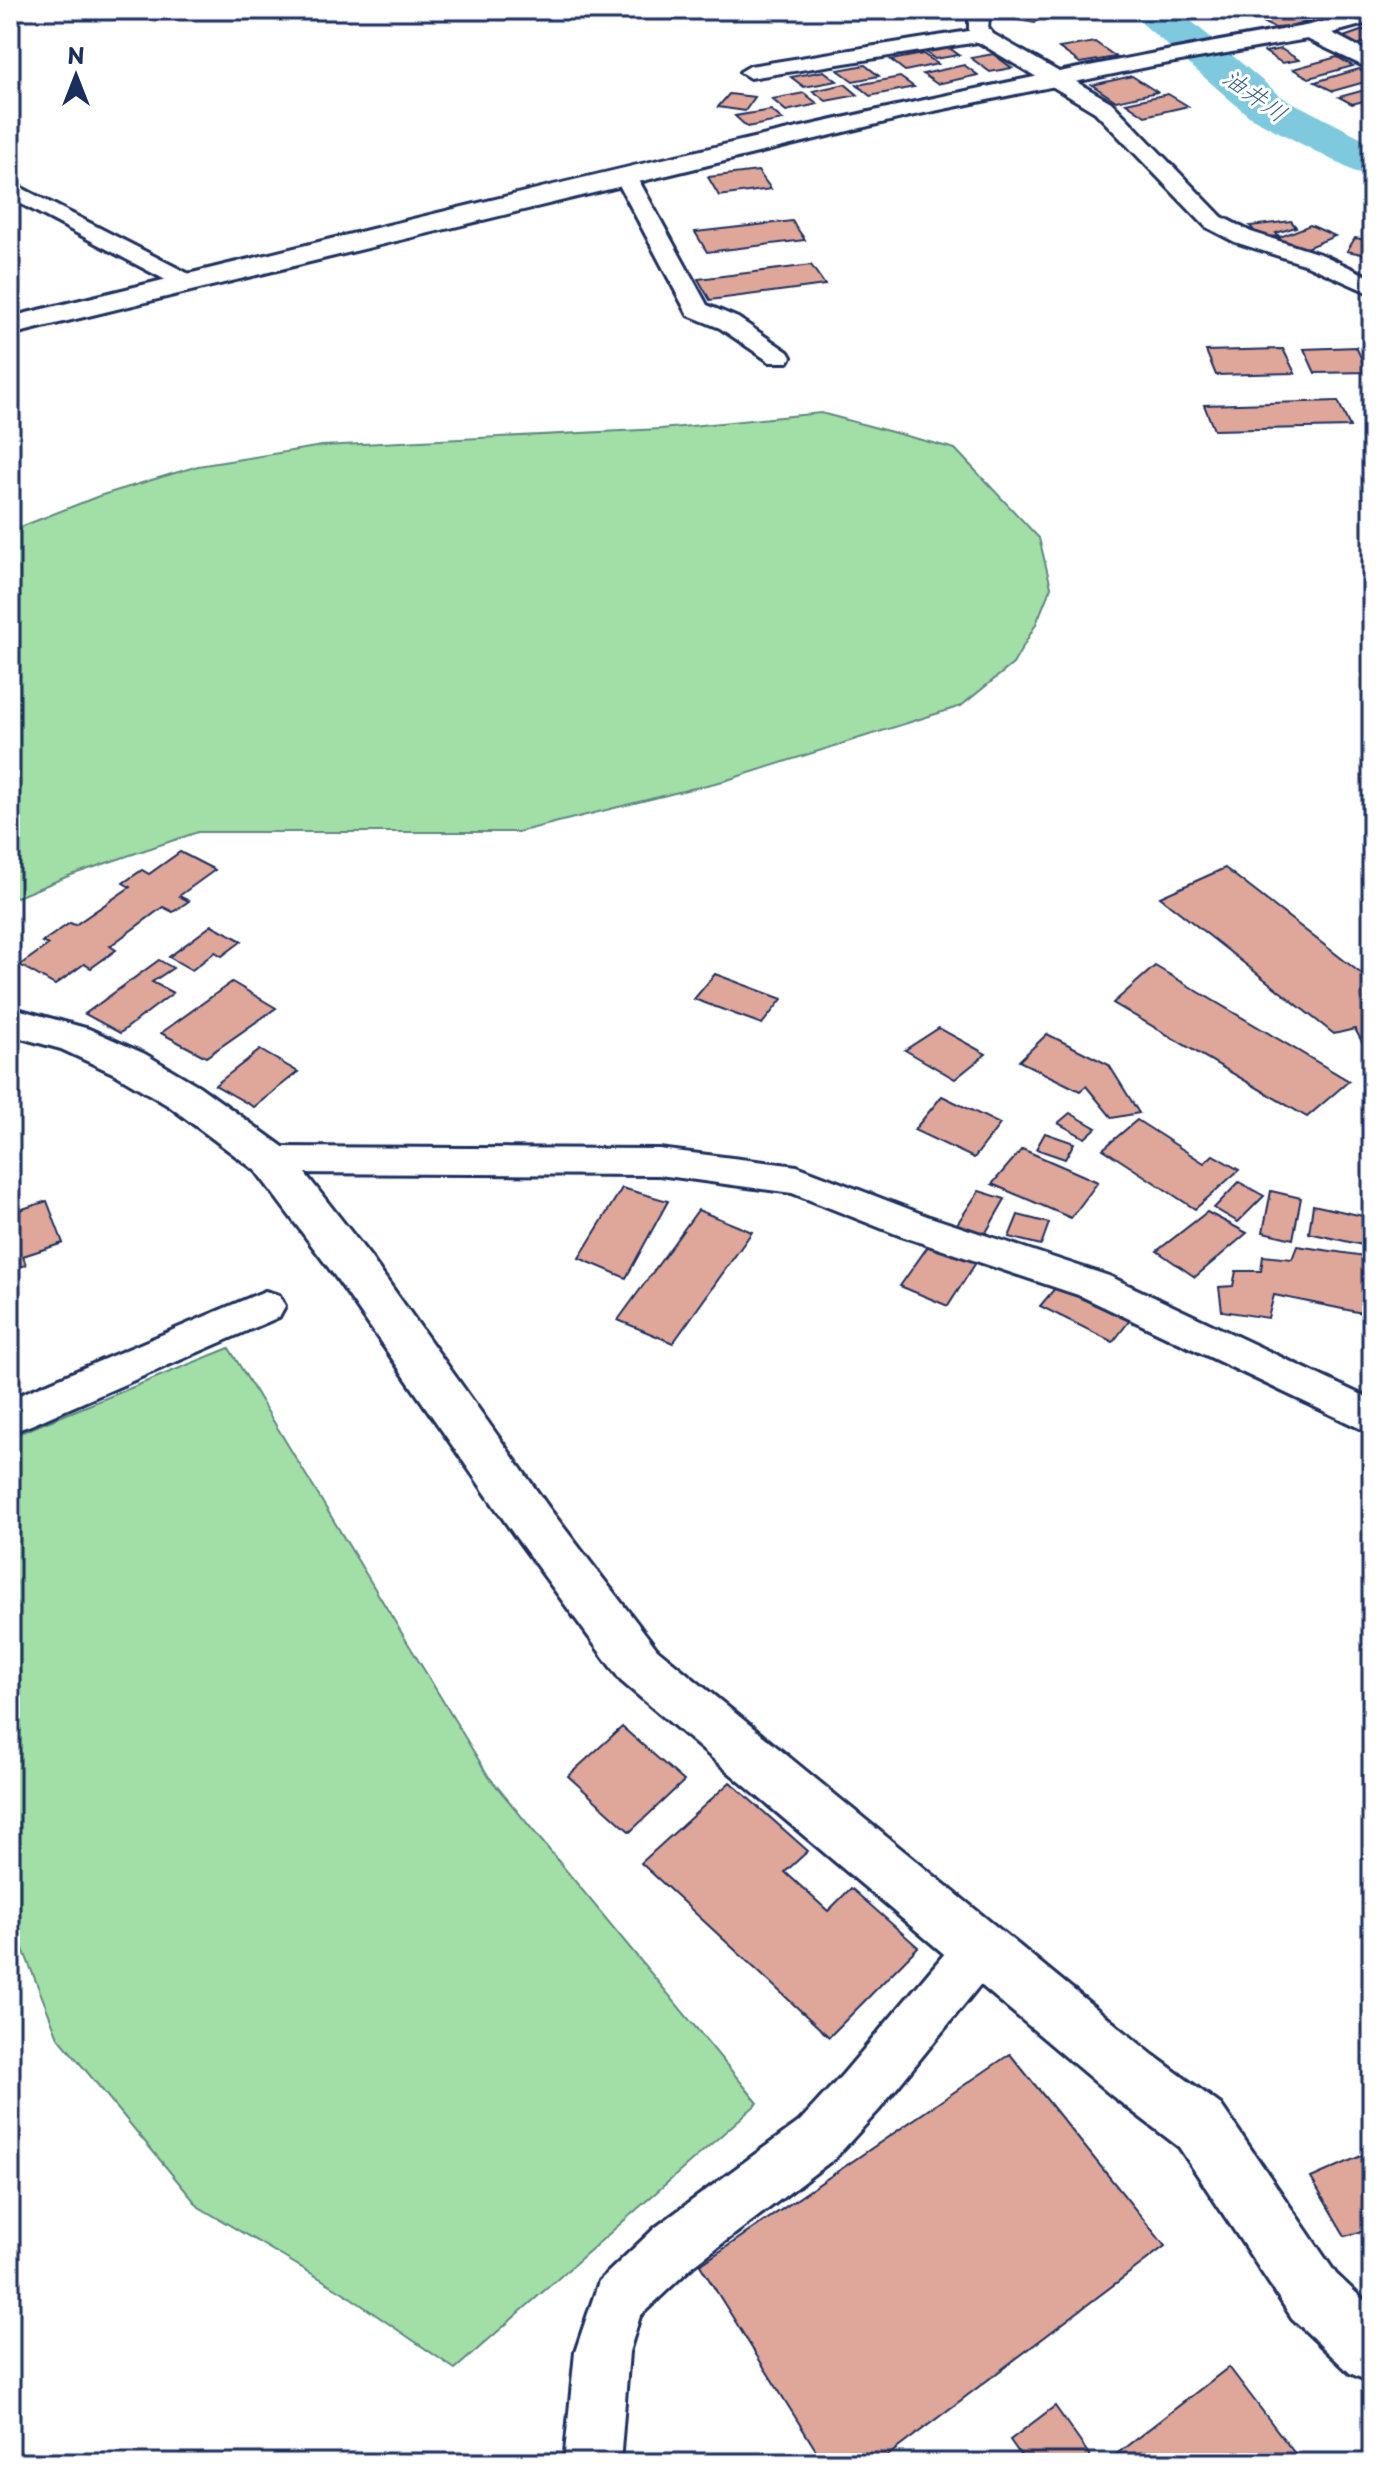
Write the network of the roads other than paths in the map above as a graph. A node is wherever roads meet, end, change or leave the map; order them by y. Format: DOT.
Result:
graph roads {
  1 [pos="987,10"];
  2 [pos="1372,15"];
  3 [pos="1311,32"];
  4 [pos="983,35"];
  5 [pos="1372,63"];
  6 [pos="750,72"];
  7 [pos="1056,80"];
  8 [pos="626,177"];
  9 [pos="10,189"];
  10 [pos="187,282"];
  11 [pos="1372,287"];
  12 [pos="10,326"];
  13 [pos="779,357"];
  14 [pos="10,1021"];
  15 [pos="271,1160"];
  16 [pos="265,1306"];
  17 [pos="17,1414"];
  18 [pos="1372,1418"];
  19 [pos="979,1949"];
  20 [pos="1372,2351"];
  21 [pos="592,2463"];
  1 -- 4 [label="street"];
  2 -- 3 [label="street"];
  3 -- 5 [label="street"];
  3 -- 7 [label="street"];
  4 -- 6 [label="street"];
  4 -- 7 [label="street"];
  7 -- 8 [label="street"];
  7 -- 11 [label="street"];
  8 -- 10 [label="street"];
  8 -- 13 [label="street"];
  9 -- 10 [label="street"];
  10 -- 12 [label="street"];
  14 -- 15 [label="street"];
  15 -- 18 [label="street"];
  15 -- 19 [label="street"];
  16 -- 17 [label="street"];
  19 -- 20 [label="street"];
  19 -- 21 [label="street"];
}
